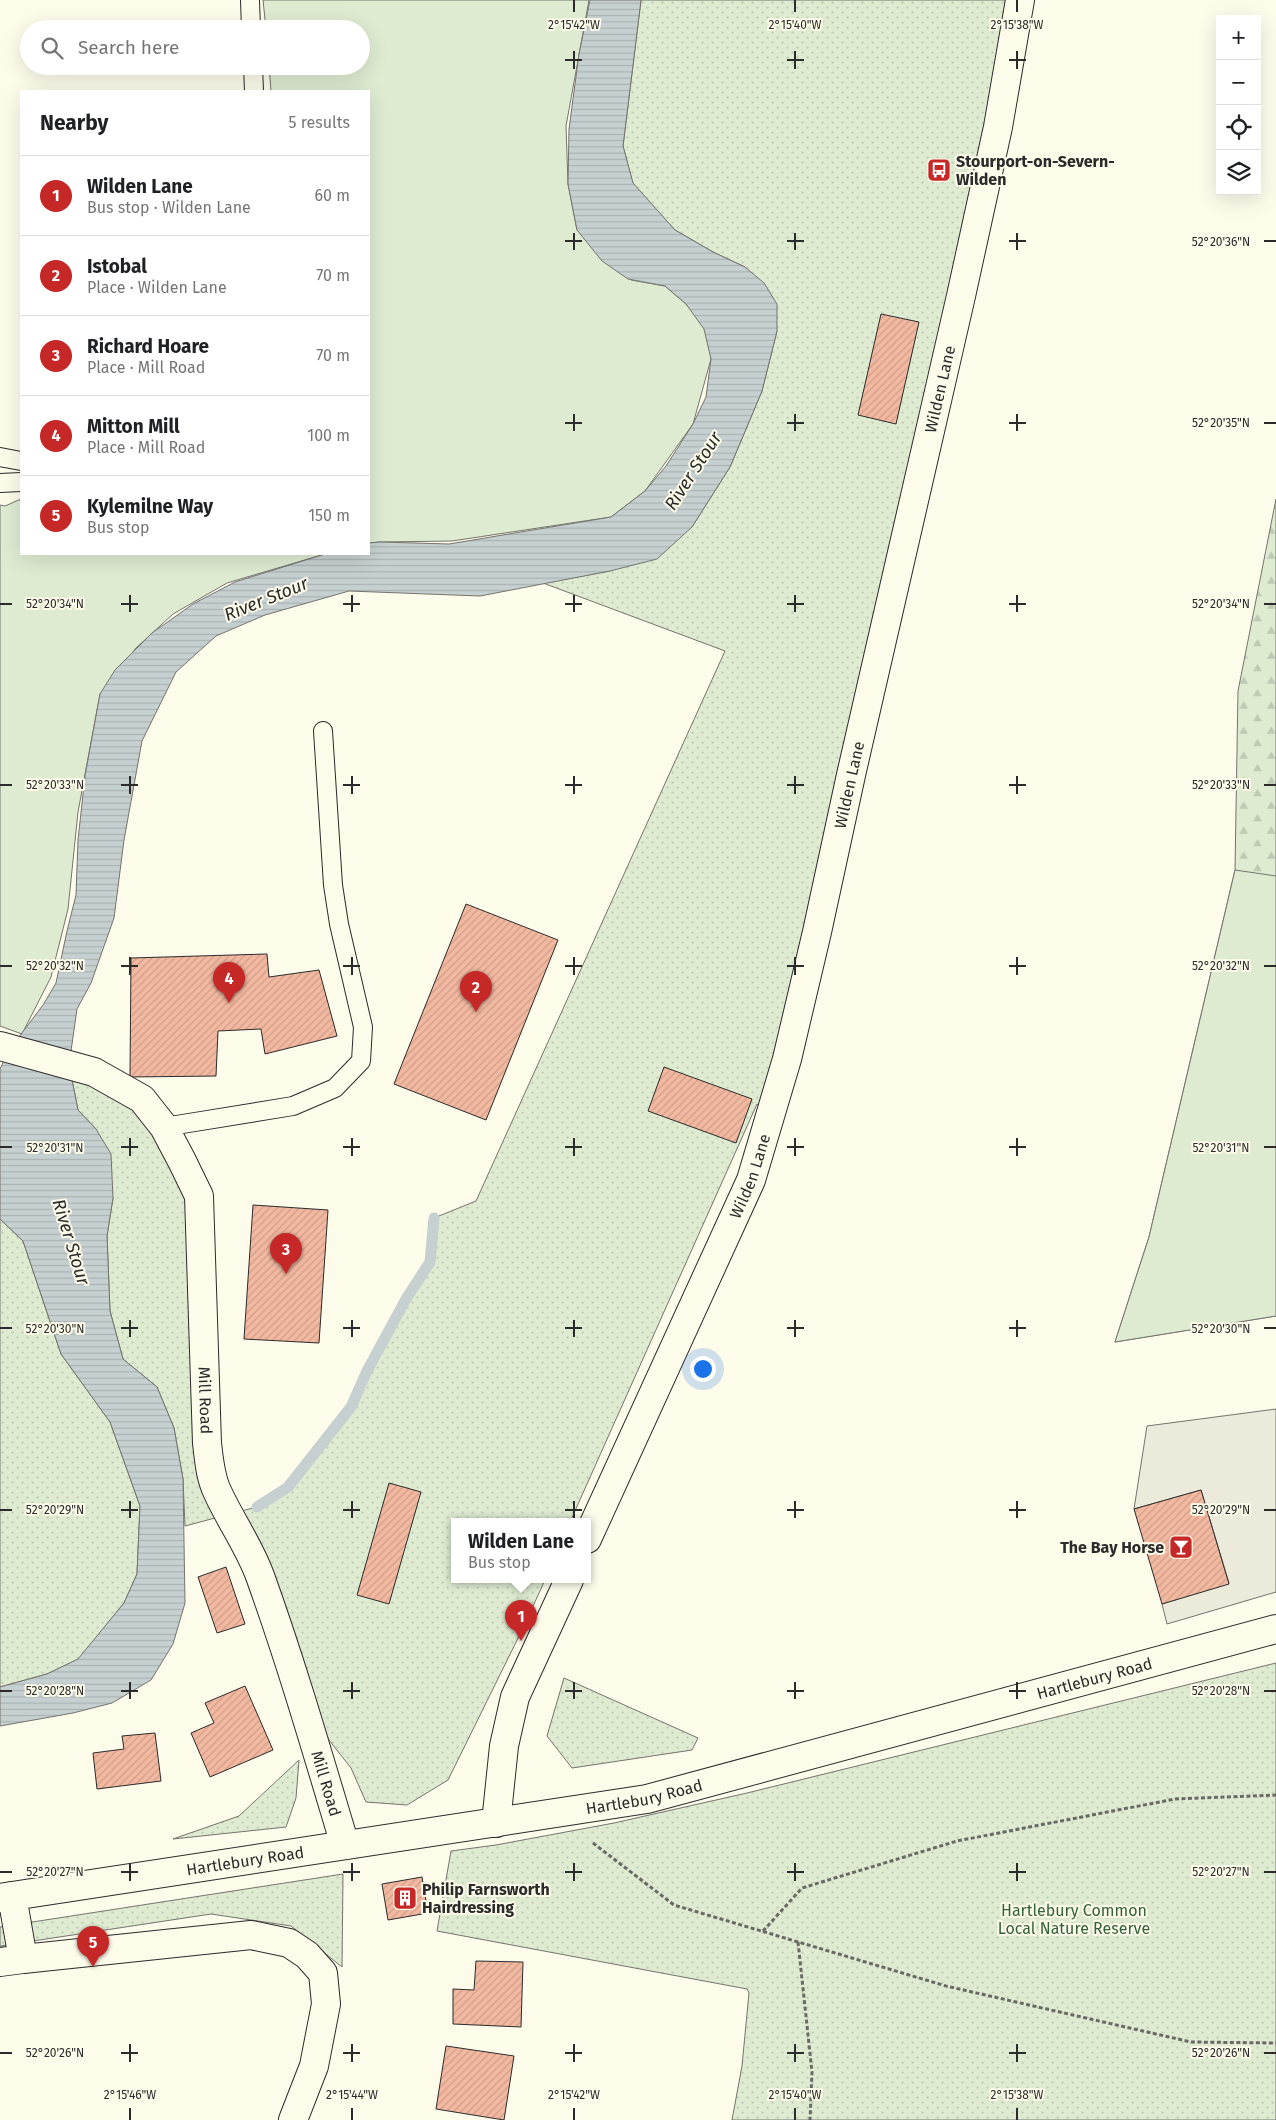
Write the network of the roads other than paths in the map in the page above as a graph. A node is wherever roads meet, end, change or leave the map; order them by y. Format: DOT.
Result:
graph roads {
  1 [pos="250,0"];
  2 [pos="1020,0"];
  3 [pos="251,20"];
  4 [pos="253,75"];
  5 [pos="254,90"];
  6 [pos="0,457"];
  7 [pos="20,461"];
  8 [pos="20,482"];
  9 [pos="0,483"];
  10 [pos="323,731"];
  11 [pos="0,1046"];
  12 [pos="164,1127"];
  13 [pos="591,1530"];
  14 [pos="568,1583"];
  15 [pos="1276,1629"];
  16 [pos="496,1822"];
  17 [pos="344,1845"];
  18 [pos="6,1897"];
  19 [pos="12,1960"];
  20 [pos="293,2120"];
  1 -- 3 [label="lane"];
  2 -- 13 [label="street, Wilden Lane"];
  4 -- 5 [label="lane"];
  6 -- 7 [label="lane"];
  8 -- 9 [label="lane"];
  10 -- 12 [label="lane"];
  11 -- 12 [label="street, Mill Road"];
  12 -- 17 [label="street, Mill Road"];
  14 -- 16 [label="street"];
  15 -- 16 [label="street, Hartlebury Road"];
  16 -- 17 [label="street, Hartlebury Road"];
  17 -- 18 [label="street, Hartlebury Road"];
  18 -- 19 [label="street"];
  19 -- 20 [label="street"];
}
